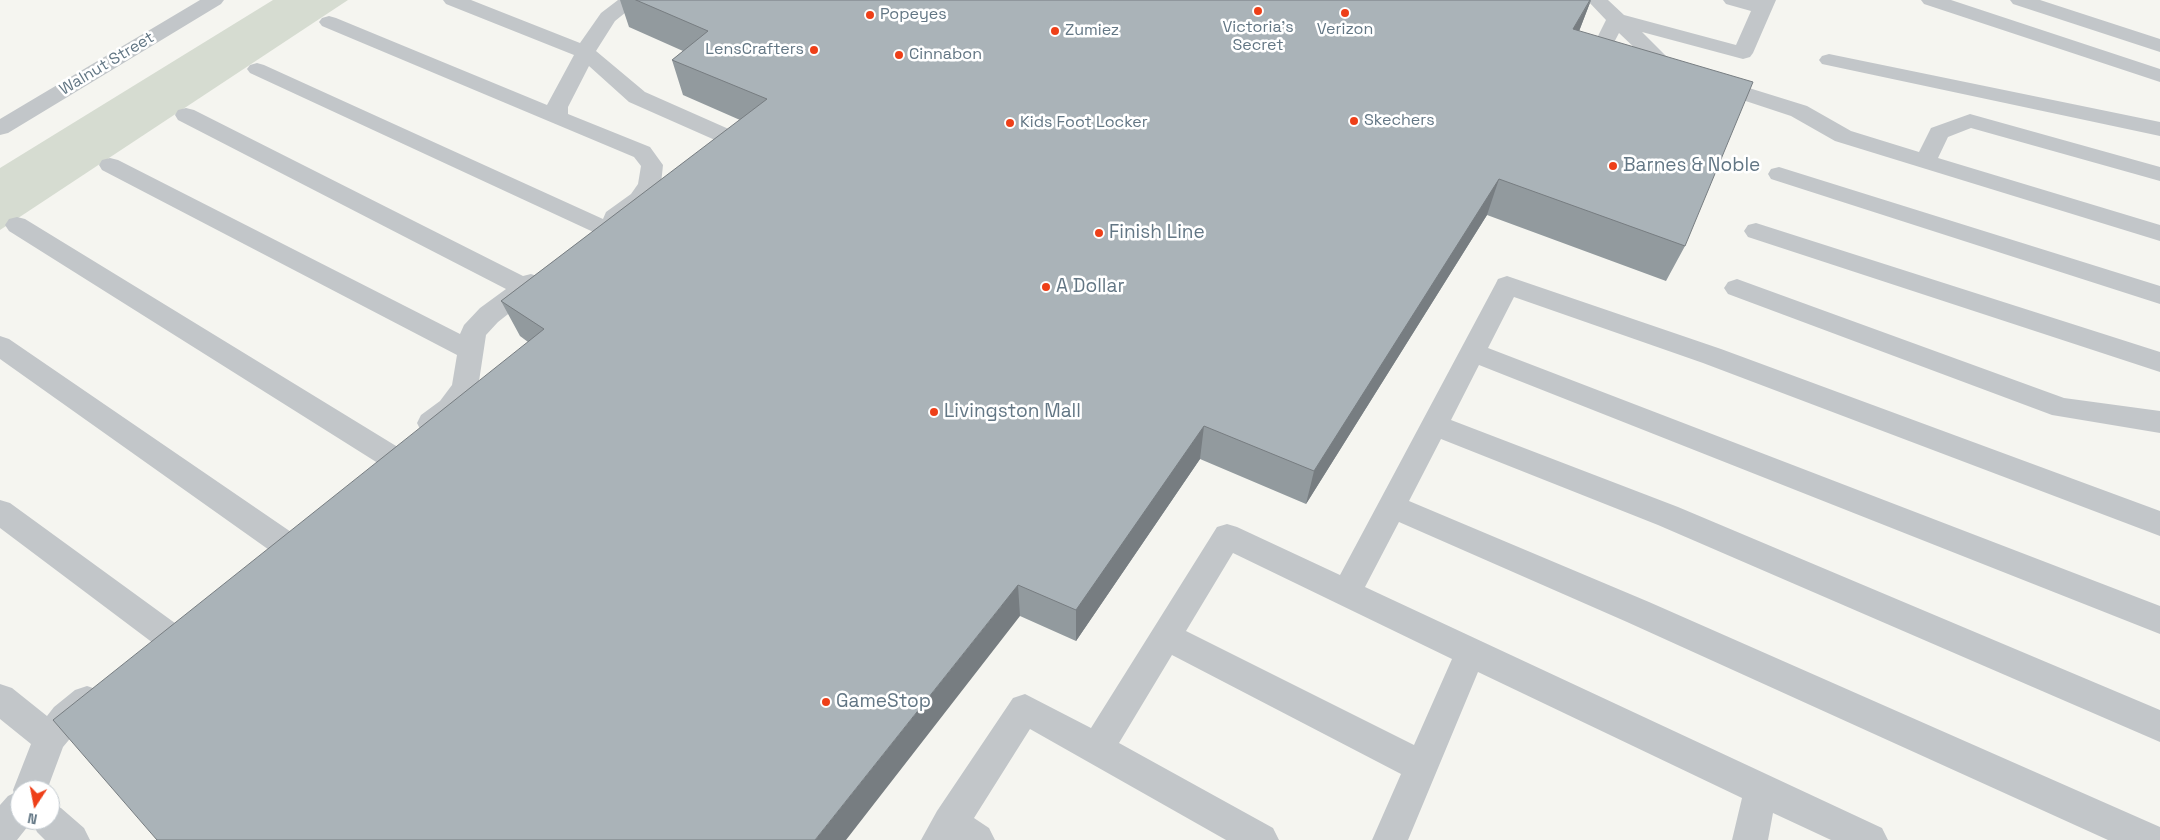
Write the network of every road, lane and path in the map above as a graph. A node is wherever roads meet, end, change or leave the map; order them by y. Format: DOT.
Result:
graph roads {
  1 [pos="214,0"];
  2 [pos="453,0"];
  3 [pos="1597,0"];
  4 [pos="1733,0"];
  5 [pos="1931,0"];
  6 [pos="2020,0"];
  7 [pos="621,2"];
  8 [pos="1764,4"];
  9 [pos="1616,19"];
  10 [pos="329,22"];
  11 [pos="2160,46"];
  12 [pos="585,52"];
  13 [pos="1575,55"];
  14 [pos="1829,60"];
  15 [pos="257,69"];
  16 [pos="2160,76"];
  17 [pos="186,115"];
  18 [pos="557,117"];
  19 [pos="0,128"];
  20 [pos="2160,129"];
  21 [pos="732,139"];
  22 [pos="1925,162"];
  23 [pos="110,165"];
  24 [pos="1779,174"];
  25 [pos="2160,174"];
  26 [pos="18,225"];
  27 [pos="602,228"];
  28 [pos="1756,231"];
  29 [pos="2160,233"];
  30 [pos="579,246"];
  31 [pos="548,270"];
  32 [pos="525,288"];
  33 [pos="1737,288"];
  34 [pos="2160,295"];
  35 [pos="0,346"];
  36 [pos="469,350"];
  37 [pos="1472,352"];
  38 [pos="2160,362"];
  39 [pos="2160,422"];
  40 [pos="1434,425"];
  41 [pos="391,456"];
  42 [pos="368,475"];
  43 [pos="1392,506"];
  44 [pos="0,512"];
  45 [pos="2160,524"];
  46 [pos="260,562"];
  47 [pos="1347,592"];
  48 [pos="2160,620"];
  49 [pos="1166,636"];
  50 [pos="166,638"];
  51 [pos="1471,651"];
  52 [pos="102,689"];
  53 [pos="0,699"];
  54 [pos="2160,726"];
  55 [pos="50,738"];
  56 [pos="1097,748"];
  57 [pos="1421,766"];
  58 [pos="34,780"];
  59 [pos="1762,789"];
  60 [pos="10,820"];
  61 [pos="60,830"];
  62 [pos="0,833"];
  63 [pos="955,834"];
  64 [pos="72,840"];
  65 [pos="1261,840"];
  66 [pos="1390,840"];
  67 [pos="1750,840"];
  68 [pos="1870,840"];
  69 [pos="2148,840"];
  1 -- 19 [label="street, Walnut Street"];
  2 -- 12 [label="street"];
  3 -- 9 [label="street"];
  4 -- 8 [label="street"];
  5 -- 16 [label="street"];
  6 -- 11 [label="street"];
  7 -- 12 [label="street"];
  8 -- 9 [label="street"];
  9 -- 13 [label="street"];
  9 -- 22 [label="street"];
  10 -- 18 [label="street"];
  12 -- 18 [label="street"];
  12 -- 21 [label="street"];
  14 -- 20 [label="street"];
  15 -- 27 [label="street"];
  17 -- 32 [label="street"];
  18 -- 27 [label="street"];
  22 -- 25 [label="street"];
  22 -- 29 [label="street"];
  23 -- 36 [label="street"];
  24 -- 34 [label="street"];
  26 -- 41 [label="street"];
  27 -- 30 [label="street"];
  28 -- 38 [label="street"];
  31 -- 32 [label="street"];
  32 -- 36 [label="street"];
  33 -- 39 [label="street"];
  35 -- 46 [label="street"];
  36 -- 41 [label="street"];
  37 -- 40 [label="street"];
  37 -- 45 [label="street"];
  37 -- 48 [label="street"];
  40 -- 43 [label="street"];
  40 -- 54 [label="street"];
  41 -- 42 [label="street"];
  43 -- 47 [label="street"];
  43 -- 69 [label="street"];
  44 -- 50 [label="street"];
  47 -- 49 [label="street"];
  47 -- 51 [label="street"];
  49 -- 56 [label="street"];
  49 -- 57 [label="street"];
  51 -- 57 [label="street"];
  51 -- 59 [label="street"];
  52 -- 55 [label="street"];
  53 -- 55 [label="street"];
  55 -- 58 [label="street"];
  56 -- 63 [label="street"];
  56 -- 65 [label="street"];
  57 -- 66 [label="street"];
  59 -- 67 [label="street"];
  59 -- 68 [label="street"];
  60 -- 62 [label="street"];
  61 -- 64 [label="street"];
}
